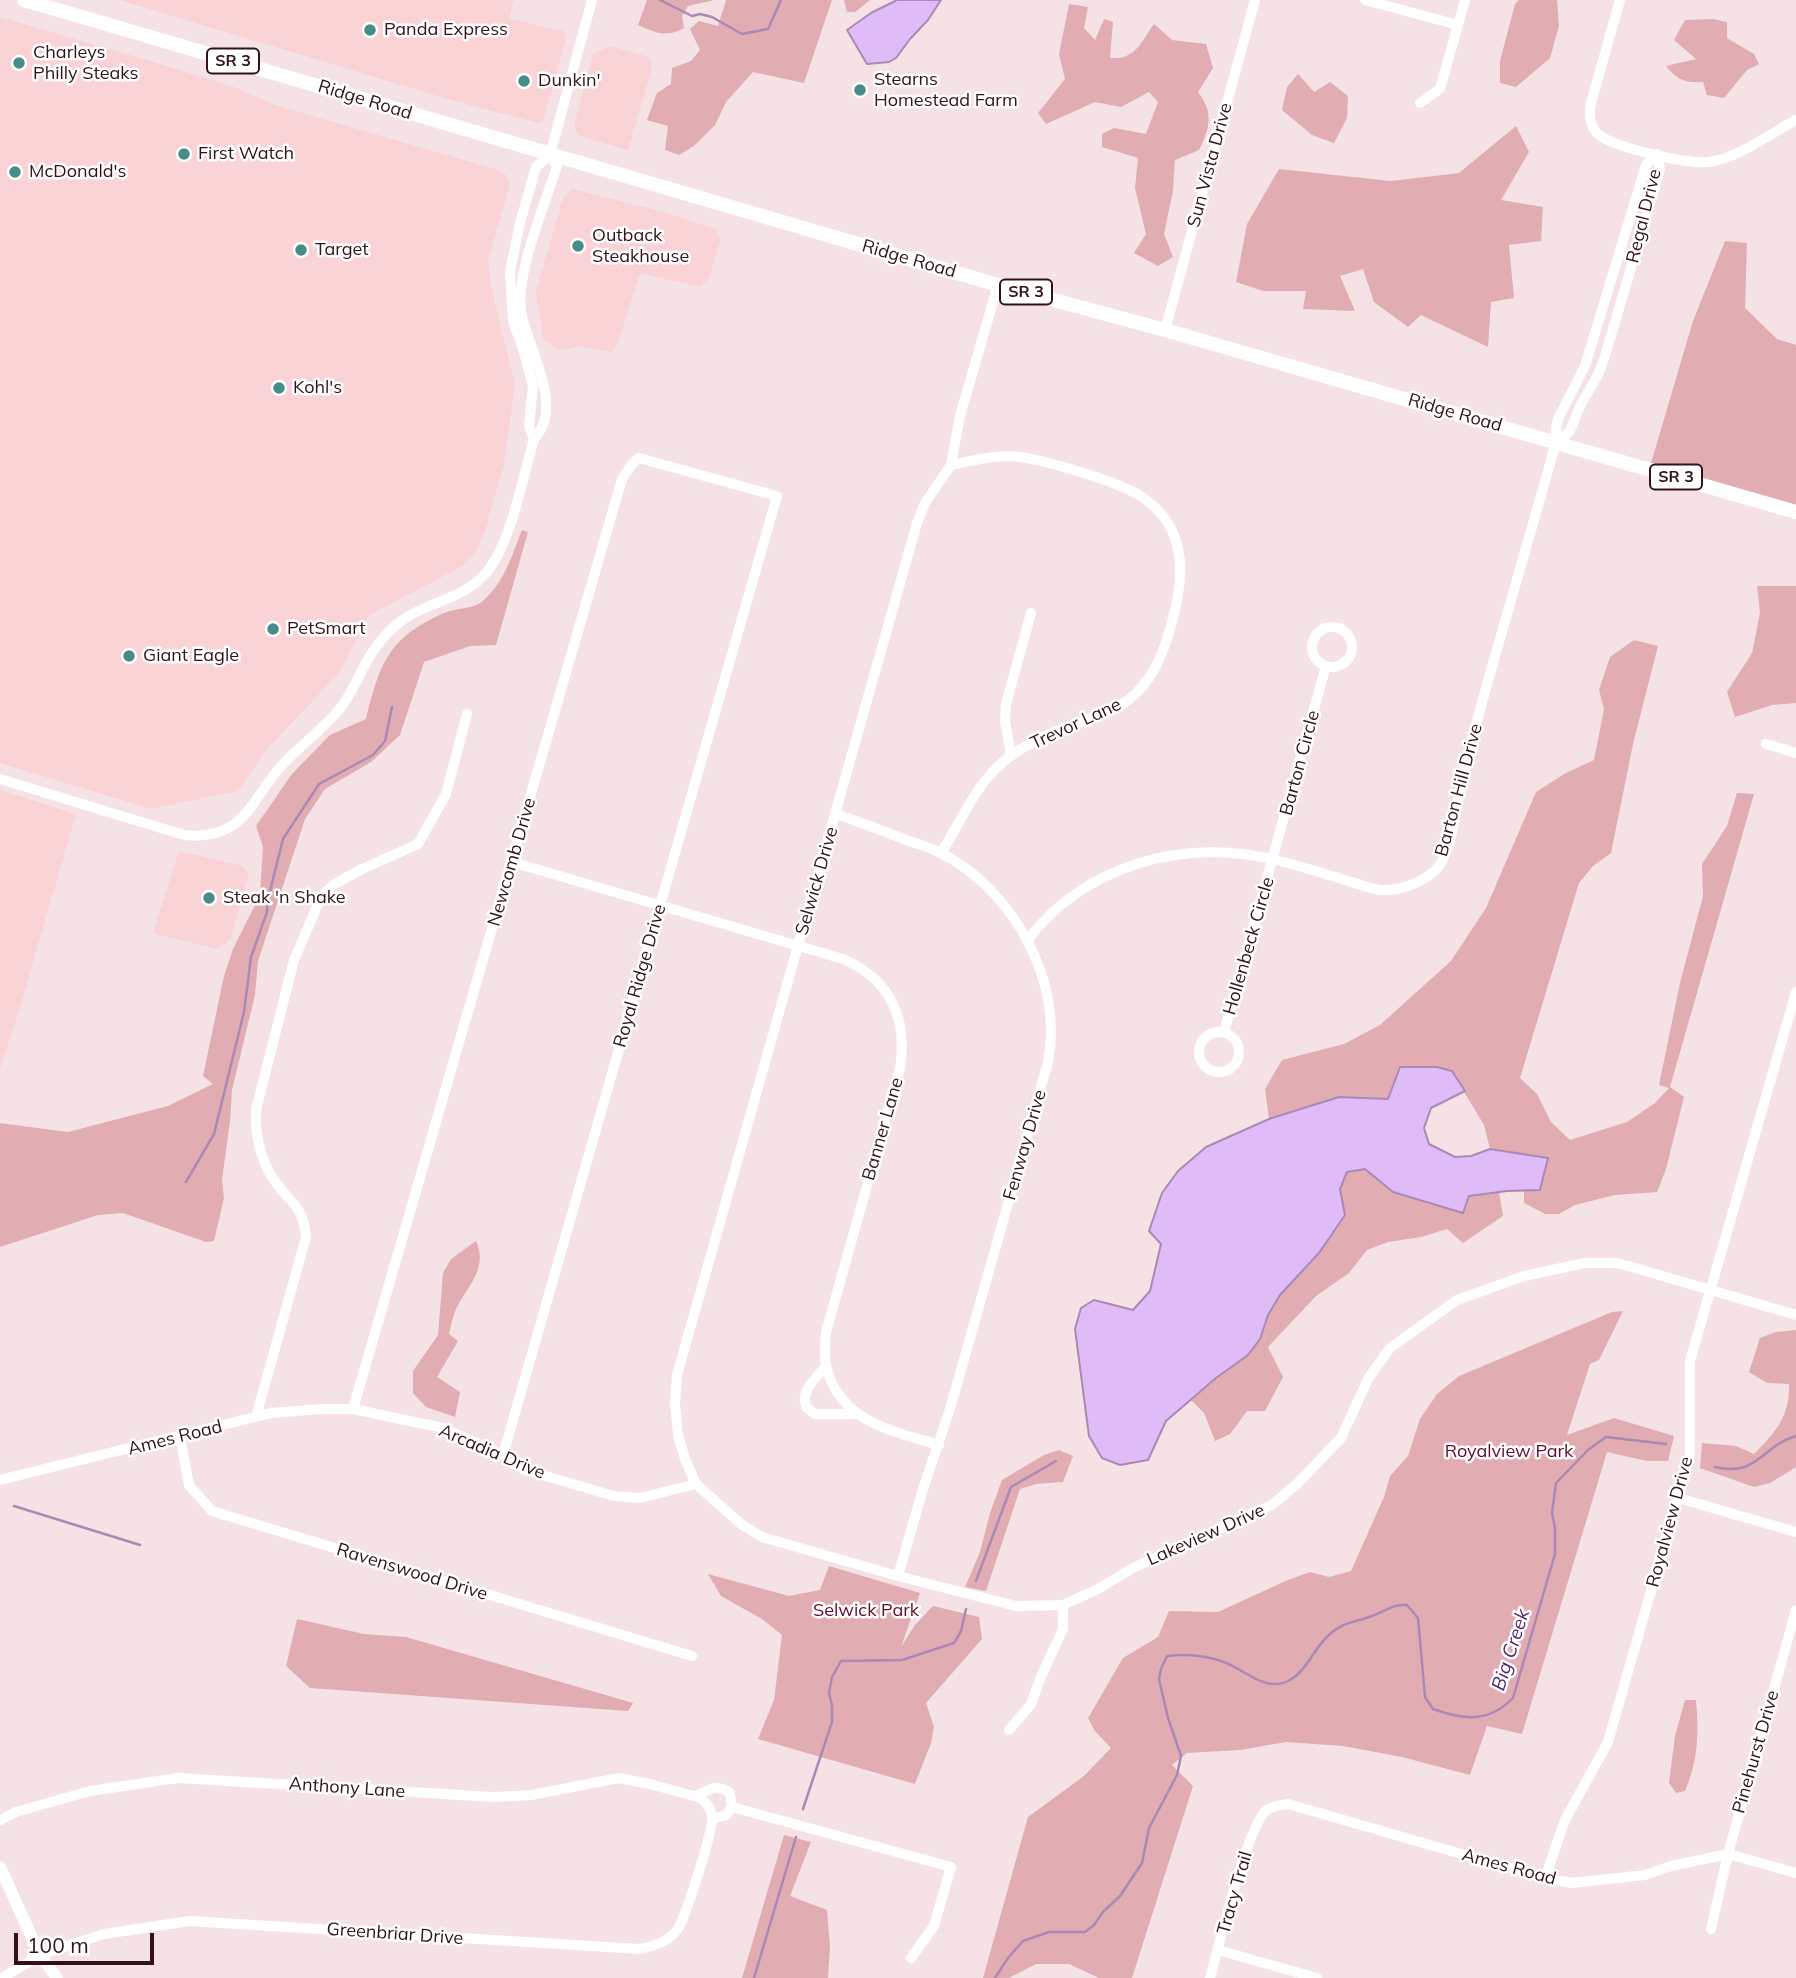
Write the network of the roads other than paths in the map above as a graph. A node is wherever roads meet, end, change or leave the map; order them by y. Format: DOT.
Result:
graph roads {
  1 [pos="24,0"];
  2 [pos="592,0"];
  3 [pos="1255,0"];
  4 [pos="1365,0"];
  5 [pos="1465,0"];
  6 [pos="1620,0"];
  7 [pos="1458,25"];
  8 [pos="1420,103"];
  9 [pos="1796,120"];
  10 [pos="1657,154"];
  11 [pos="550,155"];
  12 [pos="998,285"];
  13 [pos="1599,320"];
  14 [pos="1614,324"];
  15 [pos="1165,330"];
  16 [pos="534,439"];
  17 [pos="1556,442"];
  18 [pos="951,465"];
  19 [pos="777,496"];
  20 [pos="1796,512"];
  21 [pos="1031,613"];
  22 [pos="1326,666"];
  23 [pos="467,714"];
  24 [pos="1766,744"];
  25 [pos="1796,753"];
  26 [pos="1011,756"];
  27 [pos="0,779"];
  28 [pos="836,814"];
  29 [pos="942,853"];
  30 [pos="1274,859"];
  31 [pos="512,862"];
  32 [pos="660,905"];
  33 [pos="1027,941"];
  34 [pos="798,946"];
  35 [pos="1796,992"];
  36 [pos="1224,1032"];
  37 [pos="1711,1289"];
  38 [pos="1796,1315"];
  39 [pos="826,1366"];
  40 [pos="353,1409"];
  41 [pos="854,1413"];
  42 [pos="256,1417"];
  43 [pos="180,1437"];
  44 [pos="939,1445"];
  45 [pos="503,1455"];
  46 [pos="0,1480"];
  47 [pos="696,1484"];
  48 [pos="1678,1497"];
  49 [pos="1796,1532"];
  50 [pos="898,1576"];
  51 [pos="1063,1605"];
  52 [pos="1796,1610"];
  53 [pos="692,1656"];
  54 [pos="1009,1730"];
  55 [pos="696,1796"];
  56 [pos="732,1807"];
  57 [pos="1266,1810"];
  58 [pos="712,1819"];
  59 [pos="0,1820"];
  60 [pos="1728,1854"];
  61 [pos="0,1867"];
  62 [pos="1796,1873"];
  63 [pos="1545,1878"];
  64 [pos="1711,1929"];
  65 [pos="1218,1950"];
  66 [pos="40,1955"];
  67 [pos="911,1958"];
  68 [pos="2,1978"];
  69 [pos="57,1978"];
  70 [pos="1210,1978"];
  71 [pos="1317,1978"];
  1 -- 11 [label="main road, Ridge Road / SR 3"];
  2 -- 11 [label="street"];
  3 -- 15 [label="street, Sun Vista Drive"];
  4 -- 7 [label="street"];
  5 -- 7 [label="street"];
  6 -- 10 [label="street"];
  7 -- 8 [label="street"];
  9 -- 10 [label="street"];
  10 -- 13 [label="street, Regal Drive"];
  10 -- 14 [label="street, Regal Drive"];
  11 -- 12 [label="main road, Ridge Road / SR 3"];
  11 -- 16 [label="street"];
  11 -- 16 [label="street"];
  12 -- 15 [label="main road, Ridge Road / SR 3"];
  12 -- 18 [label="street, Selwick Drive"];
  13 -- 14 [label="street"];
  13 -- 17 [label="street, Regal Drive"];
  14 -- 17 [label="street, Regal Drive"];
  15 -- 17 [label="main road, Ridge Road / SR 3"];
  16 -- 27 [label="street"];
  17 -- 20 [label="main road, Ridge Road / SR 3"];
  17 -- 30 [label="street, Barton Hill Drive"];
  18 -- 26 [label="street, Trevor Lane"];
  18 -- 28 [label="street, Selwick Drive"];
  19 -- 31 [label="street, Newcomb Drive"];
  19 -- 32 [label="street, Royal Ridge Drive"];
  21 -- 26 [label="street"];
  22 -- 22 [label="street"];
  22 -- 30 [label="street, Barton Circle"];
  23 -- 42 [label="street"];
  24 -- 25 [label="street"];
  26 -- 29 [label="street, Trevor Lane"];
  28 -- 29 [label="street, Fenway Drive"];
  28 -- 34 [label="street, Selwick Drive"];
  29 -- 33 [label="street, Fenway Drive"];
  30 -- 33 [label="street, Barton Hill Drive"];
  30 -- 36 [label="street, Hollenbeck Circle"];
  31 -- 32 [label="street, Banner Lane"];
  31 -- 40 [label="street, Newcomb Drive"];
  32 -- 34 [label="street, Banner Lane"];
  32 -- 45 [label="street, Royal Ridge Drive"];
  33 -- 44 [label="street, Fenway Drive"];
  34 -- 39 [label="street, Banner Lane"];
  34 -- 47 [label="street, Selwick Drive"];
  35 -- 37 [label="street, Royalview Drive"];
  36 -- 36 [label="street, Hollenbeck Circle"];
  37 -- 38 [label="street, Lakeview Drive"];
  37 -- 48 [label="street, Royalview Drive"];
  37 -- 51 [label="street, Lakeview Drive"];
  39 -- 41 [label="street, Banner Lane"];
  39 -- 41 [label="street, Banner Lane"];
  40 -- 42 [label="street, Ames Road"];
  40 -- 45 [label="street, Arcadia Drive"];
  41 -- 44 [label="street, Banner Lane"];
  42 -- 43 [label="street, Ames Road"];
  43 -- 46 [label="street, Ames Road"];
  43 -- 53 [label="street, Ravenswood Drive"];
  44 -- 50 [label="street, Fenway Drive"];
  45 -- 47 [label="street, Arcadia Drive"];
  47 -- 50 [label="street"];
  48 -- 49 [label="street"];
  48 -- 63 [label="street, Royalview Drive"];
  50 -- 51 [label="street, Lakeview Drive"];
  51 -- 54 [label="street"];
  52 -- 60 [label="street, Pinehurst Drive"];
  55 -- 56 [label="street, Anthony Lane"];
  55 -- 58 [label="street"];
  55 -- 59 [label="street, Anthony Lane"];
  56 -- 58 [label="street"];
  56 -- 67 [label="street, Anthony Lane"];
  57 -- 63 [label="street, Ames Road"];
  57 -- 65 [label="street, Tracy Trail"];
  58 -- 66 [label="street, Greenbriar Drive"];
  60 -- 62 [label="street, Ames Road"];
  60 -- 63 [label="street, Ames Road"];
  60 -- 64 [label="street, Pinehurst Drive"];
  61 -- 66 [label="street"];
  65 -- 70 [label="street, Tracy Trail"];
  65 -- 71 [label="street"];
  66 -- 68 [label="street, Greenbriar Drive"];
  66 -- 69 [label="street"];
}
